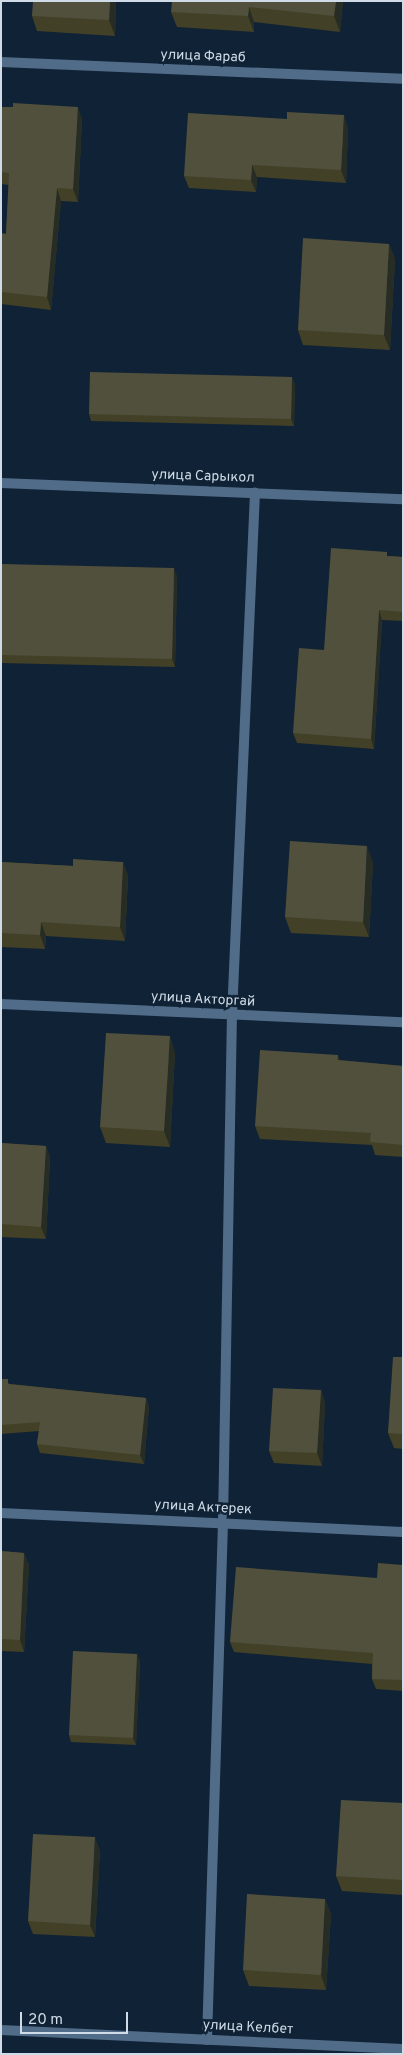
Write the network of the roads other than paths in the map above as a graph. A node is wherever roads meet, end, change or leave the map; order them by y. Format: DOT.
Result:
graph roads {
  1 [pos="1,62"];
  2 [pos="403,79"];
  3 [pos="1,483"];
  4 [pos="255,493"];
  5 [pos="403,499"];
  6 [pos="1,1004"];
  7 [pos="232,1015"];
  8 [pos="403,1022"];
  9 [pos="1,1512"];
  10 [pos="223,1523"];
  11 [pos="403,1532"];
  12 [pos="1,2030"];
  13 [pos="207,2040"];
  14 [pos="403,2049"];
  1 -- 2 [label="street, улица Фараб"];
  3 -- 4 [label="street, улица Сарыкол"];
  4 -- 5 [label="street, улица Сарыкол"];
  4 -- 7 [label="street"];
  6 -- 7 [label="street, улица Акторгай"];
  7 -- 8 [label="street, улица Акторгай"];
  7 -- 10 [label="street"];
  9 -- 10 [label="street, улица Актерек"];
  10 -- 11 [label="street, улица Актерек"];
  10 -- 13 [label="street"];
  12 -- 13 [label="street, улица Келбет"];
  13 -- 14 [label="street, улица Келбет"];
}
